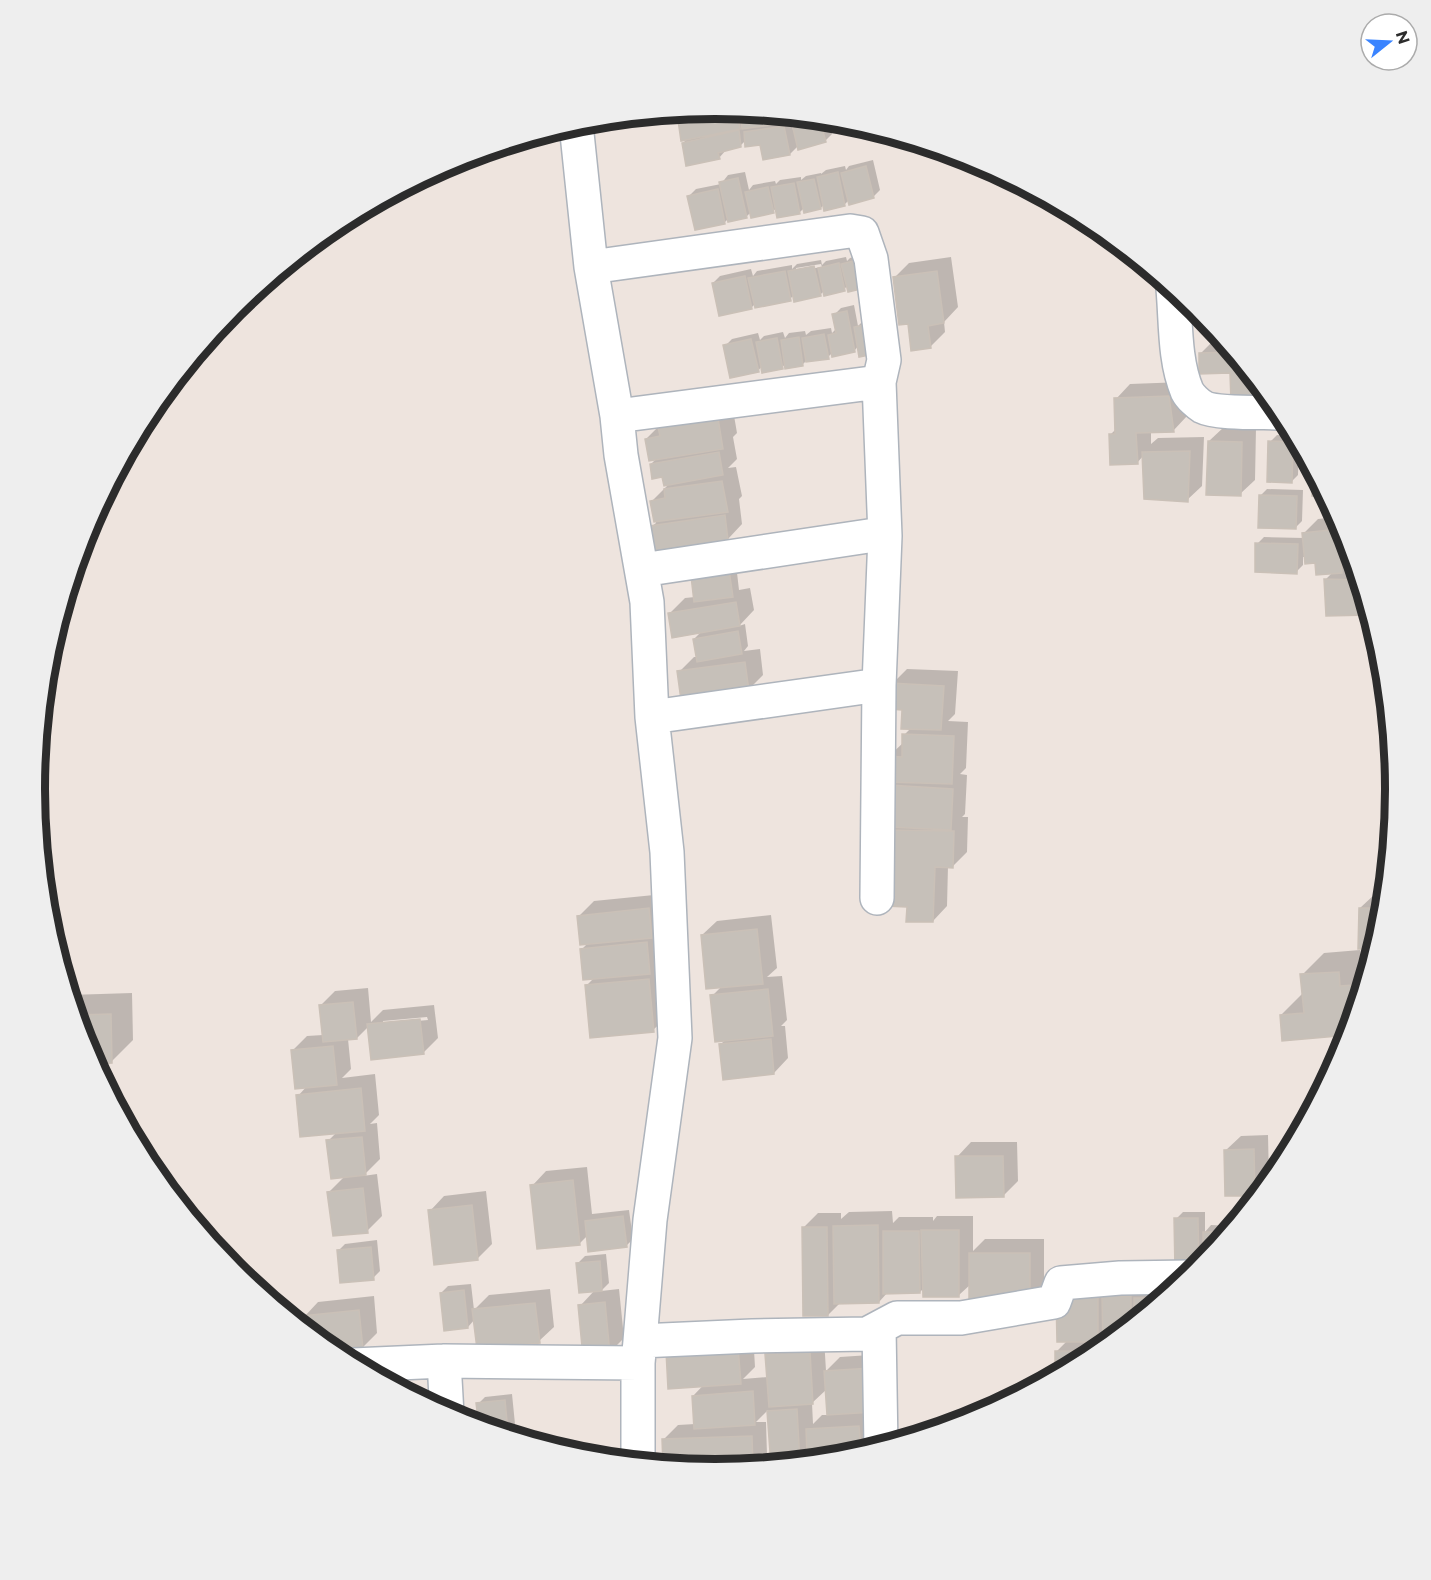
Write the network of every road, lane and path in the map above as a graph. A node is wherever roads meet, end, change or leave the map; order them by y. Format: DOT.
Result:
graph roads {
  1 [pos="577,134"];
  2 [pos="591,267"];
  3 [pos="1174,301"];
  4 [pos="879,382"];
  5 [pos="1270,412"];
  6 [pos="617,416"];
  7 [pos="885,536"];
  8 [pos="642,570"];
  9 [pos="879,685"];
  10 [pos="652,717"];
  11 [pos="877,898"];
  12 [pos="1176,1277"];
  13 [pos="879,1328"];
  14 [pos="639,1352"];
  15 [pos="444,1361"];
  16 [pos="369,1364"];
  17 [pos="446,1403"];
  18 [pos="881,1440"];
  19 [pos="638,1456"];
  1 -- 2 [label="street"];
  2 -- 4 [label="street"];
  2 -- 6 [label="street"];
  3 -- 5 [label="street"];
  4 -- 6 [label="street"];
  4 -- 7 [label="street"];
  6 -- 8 [label="street"];
  7 -- 8 [label="street"];
  7 -- 9 [label="street"];
  8 -- 10 [label="street"];
  9 -- 10 [label="street"];
  9 -- 11 [label="street"];
  10 -- 14 [label="street"];
  12 -- 13 [label="street"];
  13 -- 14 [label="street"];
  13 -- 18 [label="street"];
  14 -- 15 [label="street"];
  14 -- 19 [label="street"];
  15 -- 16 [label="street"];
  15 -- 17 [label="street"];
}
